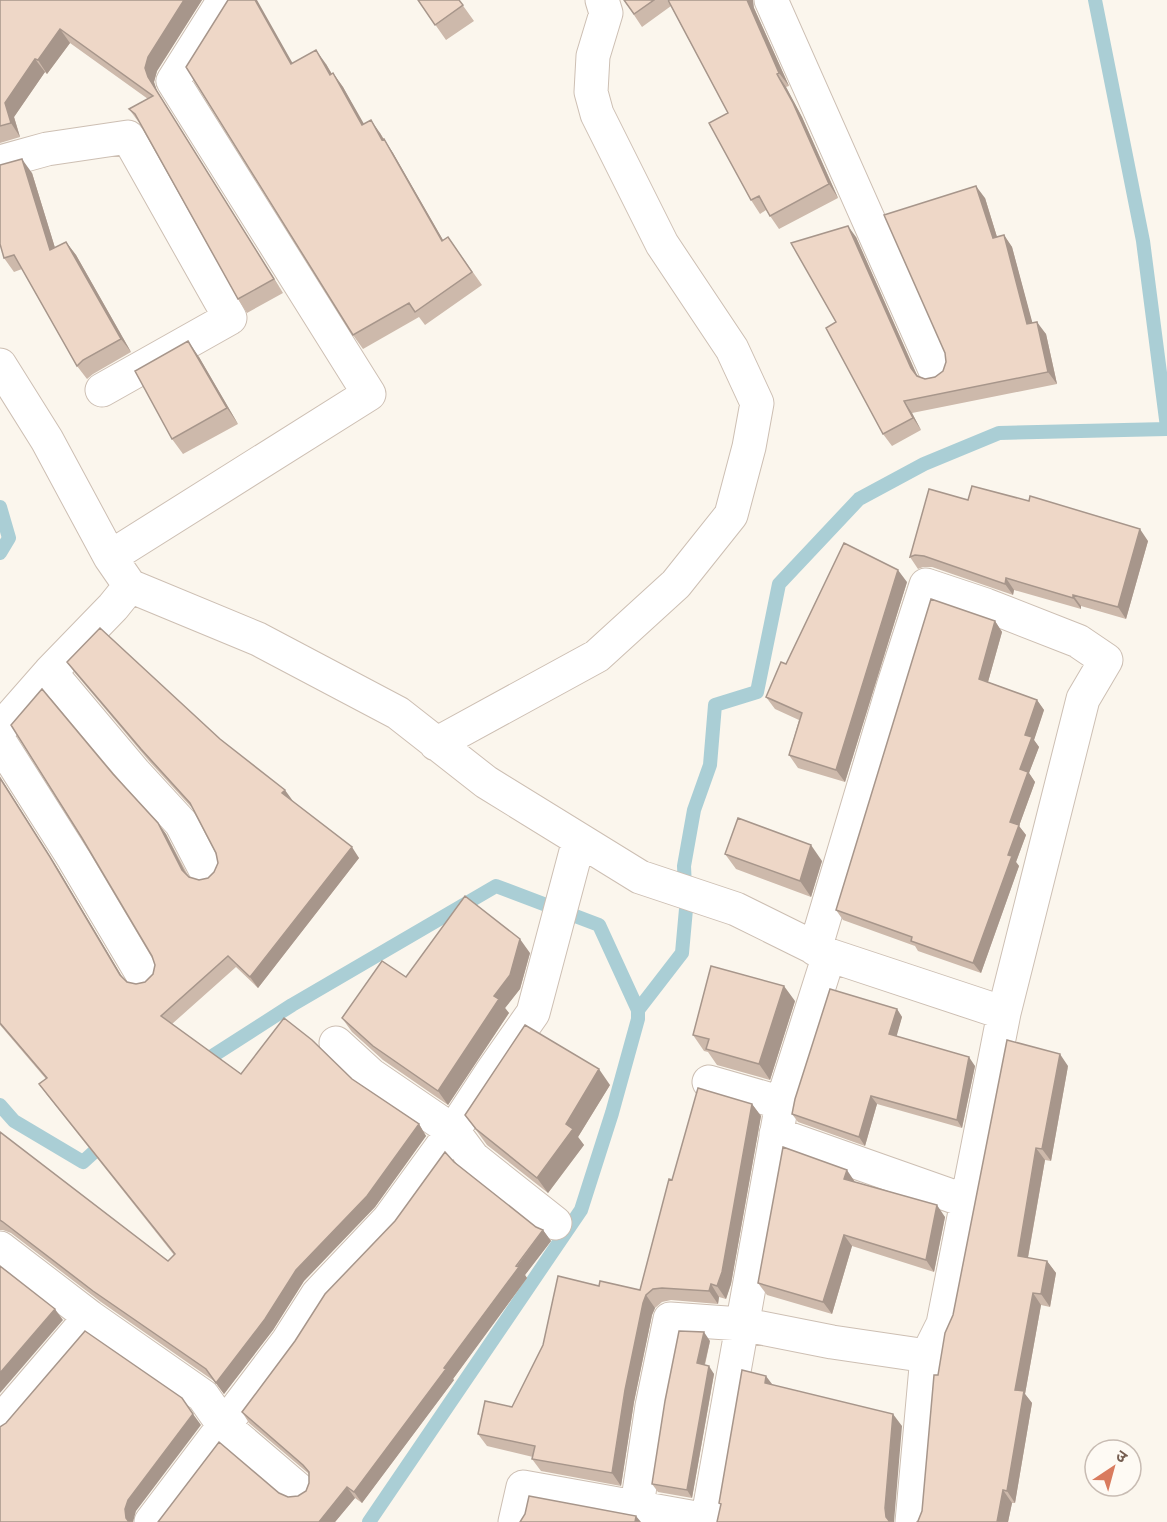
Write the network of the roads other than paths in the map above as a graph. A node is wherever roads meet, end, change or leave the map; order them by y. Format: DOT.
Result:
graph roads {
  1 [pos="224,0"];
  2 [pos="602,0"];
  3 [pos="771,0"];
  4 [pos="0,162"];
  5 [pos="0,365"];
  6 [pos="936,372"];
  7 [pos="102,390"];
  8 [pos="110,557"];
  9 [pos="130,586"];
  10 [pos="50,672"];
  11 [pos="0,732"];
  12 [pos="0,742"];
  13 [pos="436,744"];
  14 [pos="579,840"];
  15 [pos="207,873"];
  16 [pos="822,952"];
  17 [pos="144,977"];
  18 [pos="1004,1013"];
  19 [pos="336,1043"];
  20 [pos="709,1082"];
  21 [pos="779,1119"];
  22 [pos="453,1131"];
  23 [pos="966,1201"];
  24 [pos="555,1223"];
  25 [pos="0,1248"];
  26 [pos="90,1317"];
  27 [pos="741,1324"];
  28 [pos="927,1356"];
  29 [pos="0,1422"];
  30 [pos="224,1426"];
  31 [pos="299,1490"];
  32 [pos="637,1506"];
  33 [pos="707,1521"];
  34 [pos="151,1522"];
  35 [pos="515,1522"];
  36 [pos="912,1522"];
  1 -- 8 [label="street"];
  2 -- 13 [label="street"];
  3 -- 6 [label="street"];
  4 -- 7 [label="street"];
  5 -- 8 [label="street"];
  8 -- 9 [label="street"];
  9 -- 10 [label="street"];
  9 -- 13 [label="street"];
  10 -- 11 [label="street"];
  10 -- 15 [label="street"];
  12 -- 17 [label="street"];
  13 -- 14 [label="street"];
  14 -- 16 [label="street"];
  14 -- 22 [label="street"];
  16 -- 18 [label="street"];
  16 -- 18 [label="street"];
  16 -- 21 [label="street"];
  18 -- 23 [label="street"];
  19 -- 22 [label="street"];
  20 -- 21 [label="street"];
  21 -- 23 [label="street"];
  21 -- 27 [label="street"];
  22 -- 24 [label="street"];
  22 -- 30 [label="street"];
  23 -- 28 [label="street"];
  25 -- 26 [label="street"];
  26 -- 29 [label="street"];
  26 -- 30 [label="street"];
  27 -- 28 [label="street"];
  27 -- 32 [label="street"];
  27 -- 33 [label="street"];
  28 -- 36 [label="street"];
  30 -- 31 [label="street"];
  30 -- 34 [label="street"];
  32 -- 33 [label="street"];
  32 -- 35 [label="street"];
}
